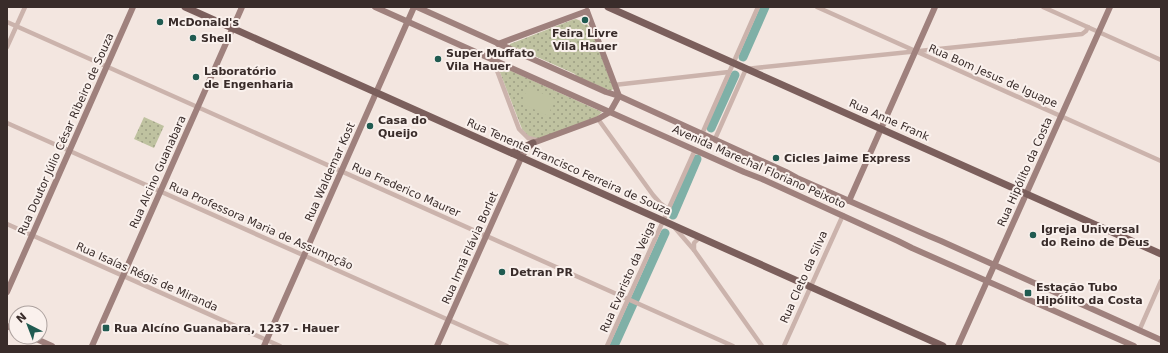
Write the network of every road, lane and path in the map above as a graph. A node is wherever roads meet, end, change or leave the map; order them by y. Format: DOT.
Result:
graph roads {
  1 [pos="25,7"];
  2 [pos="133,7"];
  3 [pos="185,7"];
  4 [pos="242,7"];
  5 [pos="375,7"];
  6 [pos="415,7"];
  7 [pos="608,7"];
  8 [pos="758,7"];
  9 [pos="817,7"];
  10 [pos="935,7"];
  11 [pos="1043,7"];
  12 [pos="1110,7"];
  13 [pos="588,9"];
  14 [pos="7,22"];
  15 [pos="408,22"];
  16 [pos="16,26"];
  17 [pos="1088,27"];
  18 [pos="232,28"];
  19 [pos="1099,32"];
  20 [pos="498,44"];
  21 [pos="7,47"];
  22 [pos="916,51"];
  23 [pos="493,60"];
  24 [pos="1161,60"];
  25 [pos="733,63"];
  26 [pos="106,66"];
  27 [pos="746,69"];
  28 [pos="729,72"];
  29 [pos="614,85"];
  30 [pos="376,93"];
  31 [pos="619,96"];
  32 [pos="197,107"];
  33 [pos="610,112"];
  34 [pos="1061,116"];
  35 [pos="598,119"];
  36 [pos="7,123"];
  37 [pos="881,129"];
  38 [pos="702,134"];
  39 [pos="715,140"];
  40 [pos="537,142"];
  41 [pos="69,150"];
  42 [pos="694,150"];
  43 [pos="512,154"];
  44 [pos="521,158"];
  45 [pos="1161,161"];
  46 [pos="341,171"];
  47 [pos="160,191"];
  48 [pos="1026,194"];
  49 [pos="849,201"];
  50 [pos="668,209"];
  51 [pos="843,216"];
  52 [pos="663,221"];
  53 [pos="7,224"];
  54 [pos="673,225"];
  55 [pos="32,235"];
  56 [pos="486,236"];
  57 [pos="700,237"];
  58 [pos="694,250"];
  59 [pos="1161,254"];
  60 [pos="304,255"];
  61 [pos="995,265"];
  62 [pos="123,276"];
  63 [pos="987,281"];
  64 [pos="1161,281"];
  65 [pos="811,287"];
  66 [pos="7,292"];
  67 [pos="630,300"];
  68 [pos="449,320"];
  69 [pos="1139,331"];
  70 [pos="1161,340"];
  71 [pos="266,343"];
  72 [pos="92,346"];
  73 [pos="280,346"];
  74 [pos="437,346"];
  75 [pos="507,346"];
  76 [pos="607,346"];
  77 [pos="733,346"];
  78 [pos="762,346"];
  79 [pos="784,346"];
  80 [pos="944,346"];
  81 [pos="958,346"];
  82 [pos="1133,346"];
  1 -- 16 [label="street"];
  2 -- 26 [label="street, Rua Doutor Júlio César Ribeiro de Souza"];
  3 -- 18 [label="main road, Rua Tenente Francisco Ferreira de Souza"];
  4 -- 18 [label="street, Rua Alcino Guanabara"];
  5 -- 15 [label="street, Avenida Marechal Floriano Peixoto"];
  6 -- 15 [label="street, Rua Waldemar Kost"];
  6 -- 20 [label="street, Avenida Marechal Floriano Peixoto"];
  7 -- 25 [label="main road, Rua Anne Frank"];
  8 -- 25 [label="street"];
  9 -- 22 [label="street, Rua Bom Jesus de Iguape"];
  10 -- 22 [label="street"];
  11 -- 17 [label="street"];
  12 -- 19 [label="street, Rua Hipólito da Costa"];
  13 -- 20 [label="street"];
  13 -- 29 [label="street"];
  14 -- 16 [label="street, Rua Frederico Maurer"];
  15 -- 23 [label="street, Avenida Marechal Floriano Peixoto"];
  15 -- 30 [label="street, Rua Waldemar Kost"];
  16 -- 21 [label="street"];
  16 -- 26 [label="street, Rua Frederico Maurer"];
  17 -- 19 [label="street"];
  17 -- 22 [label="street"];
  18 -- 30 [label="main road, Rua Tenente Francisco Ferreira de Souza"];
  18 -- 32 [label="street, Rua Alcino Guanabara"];
  19 -- 24 [label="street"];
  19 -- 34 [label="street, Rua Hipólito da Costa"];
  20 -- 31 [label="street, Avenida Marechal Floriano Peixoto"];
  22 -- 27 [label="street"];
  22 -- 34 [label="street, Rua Bom Jesus de Iguape"];
  22 -- 37 [label="street"];
  23 -- 33 [label="street, Avenida Marechal Floriano Peixoto"];
  23 -- 40 [label="street"];
  25 -- 27 [label="main road, Rua Anne Frank"];
  25 -- 28 [label="street"];
  26 -- 32 [label="street, Rua Frederico Maurer"];
  26 -- 41 [label="street, Rua Doutor Júlio César Ribeiro de Souza"];
  27 -- 37 [label="main road, Rua Anne Frank"];
  27 -- 39 [label="street"];
  28 -- 29 [label="street"];
  28 -- 38 [label="street"];
  29 -- 31 [label="street"];
  30 -- 43 [label="main road, Rua Tenente Francisco Ferreira de Souza"];
  30 -- 46 [label="street, Rua Waldemar Kost"];
  31 -- 33 [label="street"];
  31 -- 38 [label="street, Avenida Marechal Floriano Peixoto"];
  32 -- 46 [label="street, Rua Frederico Maurer"];
  32 -- 47 [label="street, Rua Alcino Guanabara"];
  33 -- 35 [label="street"];
  33 -- 42 [label="street, Avenida Marechal Floriano Peixoto"];
  34 -- 45 [label="street, Rua Bom Jesus de Iguape"];
  34 -- 48 [label="street, Rua Hipólito da Costa"];
  35 -- 40 [label="street"];
  35 -- 50 [label="street"];
  36 -- 41 [label="street, Rua Professora Maria de Assumpção"];
  37 -- 48 [label="main road, Rua Anne Frank"];
  37 -- 49 [label="street"];
  38 -- 39 [label="street, Avenida Marechal Floriano Peixoto"];
  39 -- 49 [label="street, Avenida Marechal Floriano Peixoto"];
  40 -- 43 [label="main road"];
  40 -- 44 [label="street, Rua Irmã Flávia Borlet"];
  41 -- 47 [label="street, Rua Professora Maria de Assumpção"];
  41 -- 55 [label="street, Rua Doutor Júlio César Ribeiro de Souza"];
  42 -- 50 [label="street, Rua Evaristo da Veiga"];
  42 -- 51 [label="street, Avenida Marechal Floriano Peixoto"];
  43 -- 44 [label="main road, Rua Tenente Francisco Ferreira de Souza"];
  44 -- 52 [label="main road, Rua Tenente Francisco Ferreira de Souza"];
  44 -- 56 [label="street, Rua Irmã Flávia Borlet"];
  46 -- 56 [label="street, Rua Frederico Maurer"];
  46 -- 60 [label="street, Rua Waldemar Kost"];
  47 -- 60 [label="street, Rua Professora Maria de Assumpção"];
  47 -- 62 [label="street, Rua Alcino Guanabara"];
  48 -- 59 [label="main road, Rua Anne Frank"];
  48 -- 61 [label="street, Rua Hipólito da Costa"];
  49 -- 61 [label="street, Avenida Marechal Floriano Peixoto"];
  50 -- 52 [label="street, Rua Evaristo da Veiga"];
  51 -- 63 [label="street, Avenida Marechal Floriano Peixoto"];
  51 -- 65 [label="street, Rua Cleto da Silva"];
  52 -- 54 [label="main road, Rua Tenente Francisco Ferreira de Souza"];
  52 -- 67 [label="street, Rua Evaristo da Veiga"];
  53 -- 55 [label="street, Rua Isaías Régis de Miranda"];
  54 -- 57 [label="main road, Rua Tenente Francisco Ferreira de Souza"];
  54 -- 58 [label="street"];
  55 -- 62 [label="street, Rua Isaías Régis de Miranda"];
  55 -- 66 [label="street, Rua Doutor Júlio César Ribeiro de Souza"];
  56 -- 67 [label="street, Rua Frederico Maurer"];
  56 -- 68 [label="street, Rua Irmã Flávia Borlet"];
  57 -- 58 [label="street"];
  57 -- 65 [label="main road, Rua Tenente Francisco Ferreira de Souza"];
  58 -- 78 [label="street"];
  60 -- 68 [label="street, Rua Professora Maria de Assumpção"];
  60 -- 71 [label="street, Rua Waldemar Kost"];
  61 -- 63 [label="street, Rua Hipólito da Costa"];
  61 -- 69 [label="street, Avenida Marechal Floriano Peixoto"];
  62 -- 71 [label="street, Rua Isaías Régis de Miranda"];
  62 -- 72 [label="street, Rua Alcino Guanabara"];
  63 -- 81 [label="street, Rua Hipólito da Costa"];
  63 -- 82 [label="street, Avenida Marechal Floriano Peixoto"];
  64 -- 69 [label="street"];
  65 -- 79 [label="street, Rua Cleto da Silva"];
  65 -- 80 [label="main road, Rua Tenente Francisco Ferreira de Souza"];
  67 -- 76 [label="street, Rua Evaristo da Veiga"];
  67 -- 77 [label="street, Rua Frederico Maurer"];
  68 -- 74 [label="street, Rua Irmã Flávia Borlet"];
  68 -- 75 [label="street, Rua Professora Maria de Assumpção"];
  69 -- 70 [label="street, Avenida Marechal Floriano Peixoto"];
  71 -- 73 [label="street, Rua Isaías Régis de Miranda"];
}
